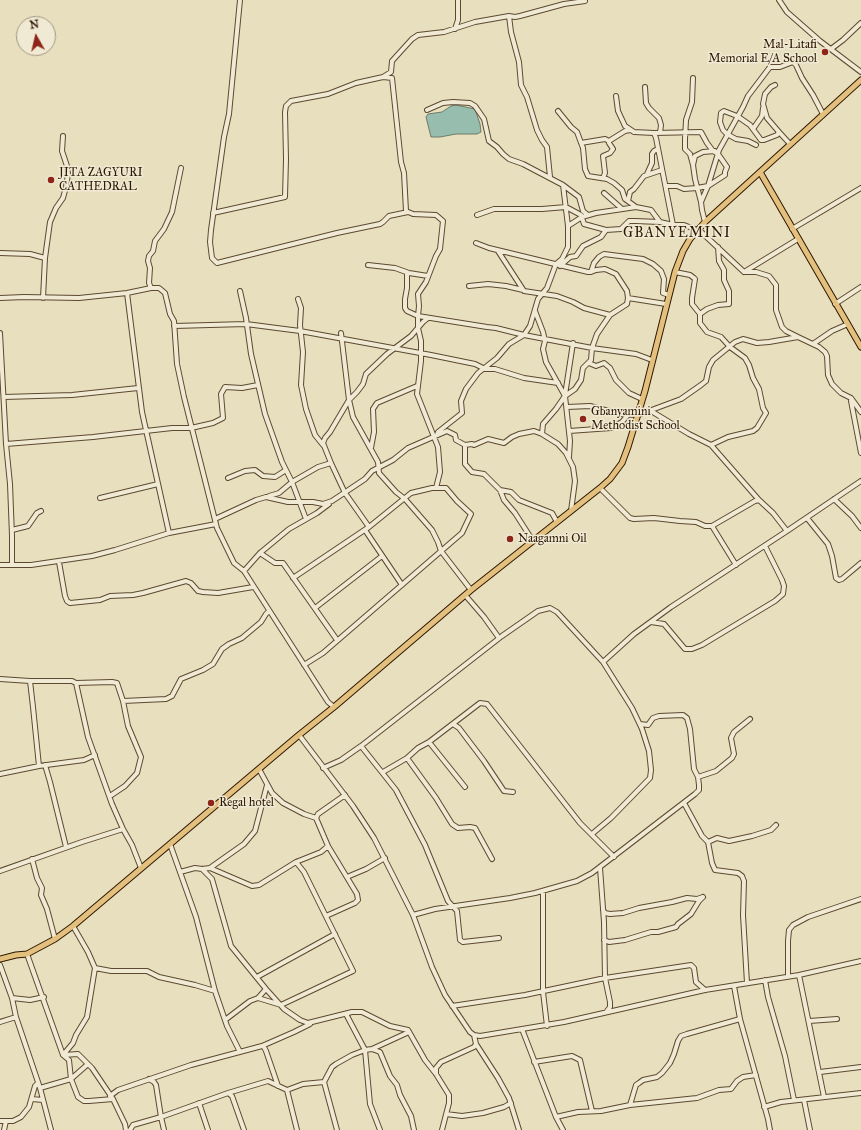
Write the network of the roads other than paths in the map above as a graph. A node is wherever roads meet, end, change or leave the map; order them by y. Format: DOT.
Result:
graph roads {
  1 [pos="240,0"];
  2 [pos="458,0"];
  3 [pos="780,0"];
  4 [pos="585,1"];
  5 [pos="509,16"];
  6 [pos="861,23"];
  7 [pos="455,29"];
  8 [pos="831,49"];
  9 [pos="391,72"];
  10 [pos="861,72"];
  11 [pos="383,77"];
  12 [pos="392,78"];
  13 [pos="693,78"];
  14 [pos="861,80"];
  15 [pos="775,85"];
  16 [pos="645,87"];
  17 [pos="616,96"];
  18 [pos="763,107"];
  19 [pos="427,110"];
  20 [pos="558,111"];
  21 [pos="823,114"];
  22 [pos="737,116"];
  23 [pos="753,129"];
  24 [pos="630,130"];
  25 [pos="661,132"];
  26 [pos="686,132"];
  27 [pos="779,132"];
  28 [pos="654,133"];
  29 [pos="727,134"];
  30 [pos="63,136"];
  31 [pos="656,138"];
  32 [pos="609,141"];
  33 [pos="581,143"];
  34 [pos="790,144"];
  35 [pos="756,145"];
  36 [pos="658,149"];
  37 [pos="713,151"];
  38 [pos="719,152"];
  39 [pos="693,165"];
  40 [pos="181,168"];
  41 [pos="662,170"];
  42 [pos="760,172"];
  43 [pos="647,174"];
  44 [pos="550,177"];
  45 [pos="603,178"];
  46 [pos="563,185"];
  47 [pos="666,186"];
  48 [pos="708,186"];
  49 [pos="697,188"];
  50 [pos="861,188"];
  51 [pos="604,193"];
  52 [pos="628,201"];
  53 [pos="701,202"];
  54 [pos="566,207"];
  55 [pos="636,207"];
  56 [pos="621,208"];
  57 [pos="408,212"];
  58 [pos="214,214"];
  59 [pos="476,214"];
  60 [pos="588,215"];
  61 [pos="582,217"];
  62 [pos="660,222"];
  63 [pos="705,222"];
  64 [pos="672,225"];
  65 [pos="568,226"];
  66 [pos="698,229"];
  67 [pos="792,229"];
  68 [pos="606,230"];
  69 [pos="798,239"];
  70 [pos="476,243"];
  71 [pos="718,247"];
  72 [pos="498,251"];
  73 [pos="0,252"];
  74 [pos="45,258"];
  75 [pos="368,265"];
  76 [pos="558,265"];
  77 [pos="591,272"];
  78 [pos="675,272"];
  79 [pos="744,272"];
  80 [pos="407,274"];
  81 [pos="428,276"];
  82 [pos="469,286"];
  83 [pos="861,287"];
  84 [pos="151,288"];
  85 [pos="523,290"];
  86 [pos="240,291"];
  87 [pos="127,294"];
  88 [pos="541,294"];
  89 [pos="669,296"];
  90 [pos="0,298"];
  91 [pos="43,298"];
  92 [pos="628,298"];
  93 [pos="298,299"];
  94 [pos="666,304"];
  95 [pos="835,304"];
  96 [pos="534,310"];
  97 [pos="700,314"];
  98 [pos="610,315"];
  99 [pos="418,316"];
  100 [pos="428,318"];
  101 [pos="246,324"];
  102 [pos="848,324"];
  103 [pos="174,326"];
  104 [pos="418,328"];
  105 [pos="300,331"];
  106 [pos="0,333"];
  107 [pos="341,333"];
  108 [pos="524,334"];
  109 [pos="798,337"];
  110 [pos="342,338"];
  111 [pos="544,338"];
  112 [pos="573,343"];
  113 [pos="813,344"];
  114 [pos="730,347"];
  115 [pos="861,347"];
  116 [pos="592,348"];
  117 [pos="395,349"];
  118 [pos="421,353"];
  119 [pos="652,360"];
  120 [pos="589,363"];
  121 [pos="484,369"];
  122 [pos="558,384"];
  123 [pos="258,385"];
  124 [pos="418,386"];
  125 [pos="138,388"];
  126 [pos="565,396"];
  127 [pos="4,397"];
  128 [pos="851,398"];
  129 [pos="642,399"];
  130 [pos="349,400"];
  131 [pos="567,407"];
  132 [pos="651,410"];
  133 [pos="861,412"];
  134 [pos="628,415"];
  135 [pos="638,415"];
  136 [pos="191,428"];
  137 [pos="146,431"];
  138 [pos="569,431"];
  139 [pos="542,434"];
  140 [pos="435,436"];
  141 [pos="6,444"];
  142 [pos="465,445"];
  143 [pos="711,445"];
  144 [pos="325,446"];
  145 [pos="371,448"];
  146 [pos="861,453"];
  147 [pos="569,457"];
  148 [pos="331,464"];
  149 [pos="379,467"];
  150 [pos="286,470"];
  151 [pos="228,478"];
  152 [pos="861,481"];
  153 [pos="292,482"];
  154 [pos="158,484"];
  155 [pos="436,488"];
  156 [pos="600,488"];
  157 [pos="500,490"];
  158 [pos="345,493"];
  159 [pos="266,497"];
  160 [pos="100,498"];
  161 [pos="405,499"];
  162 [pos="834,499"];
  163 [pos="759,500"];
  164 [pos="332,501"];
  165 [pos="300,502"];
  166 [pos="41,511"];
  167 [pos="571,512"];
  168 [pos="807,518"];
  169 [pos="306,520"];
  170 [pos="215,521"];
  171 [pos="557,522"];
  172 [pos="712,526"];
  173 [pos="369,527"];
  174 [pos="861,528"];
  175 [pos="12,530"];
  176 [pos="365,530"];
  177 [pos="787,531"];
  178 [pos="169,533"];
  179 [pos="533,541"];
  180 [pos="765,546"];
  181 [pos="441,551"];
  182 [pos="260,553"];
  183 [pos="382,556"];
  184 [pos="59,562"];
  185 [pos="861,563"];
  186 [pos="0,565"];
  187 [pos="12,565"];
  188 [pos="736,565"];
  189 [pos="244,571"];
  190 [pos="293,578"];
  191 [pos="402,585"];
  192 [pos="253,587"];
  193 [pos="471,590"];
  194 [pos="465,595"];
  195 [pos="315,608"];
  196 [pos="269,611"];
  197 [pos="650,622"];
  198 [pos="499,638"];
  199 [pos="336,640"];
  200 [pos="603,662"];
  201 [pos="304,665"];
  202 [pos="0,679"];
  203 [pos="30,681"];
  204 [pos="76,683"];
  205 [pos="123,701"];
  206 [pos="334,707"];
  207 [pos="750,718"];
  208 [pos="453,724"];
  209 [pos="640,724"];
  210 [pos="299,735"];
  211 [pos="430,742"];
  212 [pos="361,746"];
  213 [pos="95,755"];
  214 [pos="407,758"];
  215 [pos="45,765"];
  216 [pos="38,766"];
  217 [pos="323,768"];
  218 [pos="259,769"];
  219 [pos="383,772"];
  220 [pos="0,774"];
  221 [pos="698,777"];
  222 [pos="267,785"];
  223 [pos="465,787"];
  224 [pos="513,792"];
  225 [pos="344,795"];
  226 [pos="110,796"];
  227 [pos="684,803"];
  228 [pos="316,818"];
  229 [pos="776,825"];
  230 [pos="123,829"];
  231 [pos="592,834"];
  232 [pos="708,842"];
  233 [pos="170,844"];
  234 [pos="328,846"];
  235 [pos="66,847"];
  236 [pos="614,857"];
  237 [pos="385,858"];
  238 [pos="32,859"];
  239 [pos="492,859"];
  240 [pos="296,862"];
  241 [pos="141,868"];
  242 [pos="210,868"];
  243 [pos="600,868"];
  244 [pos="202,870"];
  245 [pos="0,872"];
  246 [pos="180,872"];
  247 [pos="347,877"];
  248 [pos="543,891"];
  249 [pos="861,899"];
  250 [pos="453,906"];
  251 [pos="603,910"];
  252 [pos="610,914"];
  253 [pos="413,915"];
  254 [pos="326,916"];
  255 [pos="604,922"];
  256 [pos="73,926"];
  257 [pos="336,934"];
  258 [pos="499,938"];
  259 [pos="55,939"];
  260 [pos="606,942"];
  261 [pos="27,954"];
  262 [pos="0,960"];
  263 [pos="861,961"];
  264 [pos="0,965"];
  265 [pos="95,968"];
  266 [pos="799,974"];
  267 [pos="788,976"];
  268 [pos="257,977"];
  269 [pos="605,978"];
  270 [pos="765,980"];
  271 [pos="747,983"];
  272 [pos="734,986"];
  273 [pos="266,989"];
  274 [pos="705,990"];
  275 [pos="216,991"];
  276 [pos="543,992"];
  277 [pos="44,997"];
  278 [pos="12,998"];
  279 [pos="258,998"];
  280 [pos="280,1005"];
  281 [pos="452,1006"];
  282 [pos="607,1012"];
  283 [pos="346,1014"];
  284 [pos="16,1017"];
  285 [pos="740,1019"];
  286 [pos="837,1019"];
  287 [pos="225,1020"];
  288 [pos="808,1021"];
  289 [pos="0,1022"];
  290 [pos="312,1023"];
  291 [pos="547,1026"];
  292 [pos="522,1029"];
  293 [pos="410,1032"];
  294 [pos="474,1035"];
  295 [pos="476,1044"];
  296 [pos="262,1046"];
  297 [pos="372,1049"];
  298 [pos="365,1050"];
  299 [pos="240,1052"];
  300 [pos="63,1055"];
  301 [pos="534,1062"];
  302 [pos="88,1064"];
  303 [pos="861,1067"];
  304 [pos="820,1072"];
  305 [pos="274,1074"];
  306 [pos="436,1074"];
  307 [pos="756,1075"];
  308 [pos="71,1079"];
  309 [pos="149,1080"];
  310 [pos="268,1081"];
  311 [pos="324,1082"];
  312 [pos="38,1083"];
  313 [pos="278,1086"];
  314 [pos="40,1088"];
  315 [pos="287,1090"];
  316 [pos="228,1093"];
  317 [pos="861,1093"];
  318 [pos="111,1097"];
  319 [pos="824,1097"];
  320 [pos="32,1099"];
  321 [pos="43,1100"];
  322 [pos="794,1100"];
  323 [pos="804,1100"];
  324 [pos="510,1103"];
  325 [pos="199,1104"];
  326 [pos="630,1105"];
  327 [pos="764,1107"];
  328 [pos="592,1111"];
  329 [pos="446,1114"];
  330 [pos="556,1117"];
  331 [pos="161,1118"];
  332 [pos="0,1121"];
  333 [pos="6,1121"];
  334 [pos="125,1124"];
  335 [pos="560,1124"];
  336 [pos="133,1125"];
  337 [pos="4,1130"];
  338 [pos="51,1130"];
  339 [pos="126,1130"];
  340 [pos="130,1130"];
  341 [pos="164,1130"];
  342 [pos="208,1130"];
  343 [pos="244,1130"];
  344 [pos="297,1130"];
  345 [pos="337,1130"];
  346 [pos="380,1130"];
  347 [pos="414,1130"];
  348 [pos="442,1130"];
  349 [pos="519,1130"];
  350 [pos="556,1130"];
  351 [pos="563,1130"];
  352 [pos="770,1130"];
  353 [pos="810,1130"];
  1 -- 58 [label="street"];
  2 -- 7 [label="street"];
  3 -- 8 [label="street"];
  4 -- 5 [label="street"];
  5 -- 7 [label="street"];
  5 -- 44 [label="street"];
  6 -- 8 [label="street"];
  7 -- 9 [label="street"];
  8 -- 10 [label="street"];
  9 -- 11 [label="street"];
  9 -- 12 [label="street"];
  11 -- 12 [label="street"];
  11 -- 58 [label="street"];
  12 -- 57 [label="street"];
  13 -- 26 [label="street"];
  14 -- 21 [label="main road"];
  15 -- 18 [label="street"];
  16 -- 25 [label="street"];
  17 -- 24 [label="street"];
  18 -- 23 [label="street"];
  18 -- 27 [label="street"];
  19 -- 44 [label="street"];
  20 -- 33 [label="street"];
  21 -- 22 [label="street"];
  21 -- 34 [label="main road"];
  22 -- 23 [label="street"];
  22 -- 29 [label="street"];
  22 -- 29 [label="street"];
  23 -- 27 [label="street"];
  24 -- 28 [label="street"];
  24 -- 32 [label="street"];
  25 -- 26 [label="street"];
  25 -- 28 [label="street"];
  25 -- 31 [label="street"];
  26 -- 37 [label="street"];
  26 -- 39 [label="street"];
  27 -- 34 [label="street"];
  28 -- 31 [label="street"];
  29 -- 35 [label="street"];
  29 -- 38 [label="street"];
  30 -- 74 [label="street"];
  31 -- 36 [label="street"];
  32 -- 33 [label="street"];
  32 -- 45 [label="street"];
  33 -- 45 [label="street"];
  34 -- 42 [label="main road"];
  36 -- 41 [label="street"];
  36 -- 43 [label="street"];
  37 -- 38 [label="street"];
  37 -- 39 [label="street"];
  38 -- 48 [label="street"];
  38 -- 48 [label="street"];
  39 -- 49 [label="street"];
  40 -- 84 [label="street"];
  41 -- 43 [label="street"];
  41 -- 47 [label="street"];
  42 -- 63 [label="main road"];
  42 -- 67 [label="main road"];
  43 -- 52 [label="street"];
  44 -- 46 [label="street"];
  45 -- 52 [label="street"];
  46 -- 54 [label="street"];
  46 -- 60 [label="street"];
  47 -- 49 [label="street"];
  47 -- 64 [label="street"];
  48 -- 49 [label="street"];
  48 -- 53 [label="street"];
  49 -- 53 [label="street"];
  50 -- 67 [label="street"];
  51 -- 56 [label="street"];
  52 -- 55 [label="street"];
  53 -- 63 [label="street"];
  54 -- 59 [label="street"];
  54 -- 61 [label="street"];
  54 -- 65 [label="street"];
  55 -- 56 [label="street"];
  55 -- 62 [label="street"];
  56 -- 60 [label="street"];
  57 -- 58 [label="street"];
  57 -- 81 [label="street"];
  60 -- 61 [label="street"];
  61 -- 65 [label="street"];
  61 -- 68 [label="street"];
  62 -- 64 [label="street"];
  62 -- 68 [label="street"];
  63 -- 66 [label="main road"];
  64 -- 66 [label="street"];
  65 -- 76 [label="street"];
  66 -- 71 [label="street"];
  66 -- 78 [label="main road"];
  67 -- 69 [label="main road"];
  68 -- 76 [label="street"];
  69 -- 79 [label="street"];
  69 -- 95 [label="main road"];
  70 -- 72 [label="street"];
  71 -- 79 [label="street"];
  71 -- 97 [label="street"];
  72 -- 76 [label="street"];
  72 -- 85 [label="street"];
  73 -- 74 [label="street"];
  74 -- 91 [label="street"];
  75 -- 81 [label="street"];
  76 -- 77 [label="street"];
  76 -- 88 [label="street"];
  77 -- 89 [label="street"];
  77 -- 92 [label="street"];
  78 -- 89 [label="main road"];
  78 -- 97 [label="street"];
  79 -- 109 [label="street"];
  80 -- 99 [label="street"];
  81 -- 99 [label="street"];
  82 -- 85 [label="street"];
  83 -- 95 [label="street"];
  84 -- 87 [label="street"];
  84 -- 103 [label="street"];
  85 -- 88 [label="street"];
  86 -- 101 [label="street"];
  87 -- 91 [label="street"];
  87 -- 125 [label="street"];
  88 -- 96 [label="street"];
  88 -- 98 [label="street"];
  89 -- 94 [label="main road"];
  90 -- 91 [label="street"];
  92 -- 94 [label="street"];
  92 -- 98 [label="street"];
  93 -- 105 [label="street"];
  94 -- 119 [label="main road"];
  95 -- 102 [label="main road"];
  96 -- 108 [label="street"];
  96 -- 111 [label="street"];
  97 -- 114 [label="street"];
  98 -- 116 [label="street"];
  99 -- 100 [label="street"];
  99 -- 104 [label="street"];
  100 -- 104 [label="street"];
  100 -- 108 [label="street"];
  101 -- 103 [label="street"];
  101 -- 105 [label="street"];
  101 -- 123 [label="street"];
  102 -- 113 [label="street"];
  102 -- 115 [label="main road"];
  103 -- 136 [label="street"];
  104 -- 117 [label="street"];
  104 -- 118 [label="street"];
  105 -- 110 [label="street"];
  105 -- 144 [label="street"];
  106 -- 127 [label="street"];
  107 -- 110 [label="street"];
  108 -- 111 [label="street"];
  108 -- 121 [label="street"];
  109 -- 113 [label="street"];
  109 -- 114 [label="street"];
  110 -- 117 [label="street"];
  110 -- 130 [label="street"];
  111 -- 112 [label="street"];
  111 -- 122 [label="street"];
  112 -- 116 [label="street"];
  112 -- 126 [label="street"];
  113 -- 128 [label="street"];
  114 -- 132 [label="street"];
  114 -- 143 [label="street"];
  116 -- 119 [label="street"];
  116 -- 120 [label="street"];
  117 -- 118 [label="street"];
  117 -- 130 [label="street"];
  118 -- 121 [label="street"];
  118 -- 124 [label="street"];
  119 -- 129 [label="main road"];
  120 -- 126 [label="street"];
  120 -- 129 [label="street"];
  121 -- 122 [label="street"];
  121 -- 140 [label="street"];
  122 -- 126 [label="street"];
  123 -- 136 [label="street"];
  123 -- 150 [label="street"];
  124 -- 140 [label="street"];
  124 -- 145 [label="street"];
  125 -- 127 [label="street"];
  125 -- 137 [label="street"];
  126 -- 131 [label="street"];
  126 -- 139 [label="street"];
  127 -- 141 [label="street"];
  128 -- 133 [label="street"];
  128 -- 146 [label="street"];
  129 -- 135 [label="main road"];
  130 -- 144 [label="street"];
  130 -- 145 [label="street"];
  131 -- 134 [label="street"];
  131 -- 138 [label="street"];
  132 -- 135 [label="street"];
  132 -- 143 [label="street"];
  134 -- 135 [label="street"];
  134 -- 138 [label="street"];
  135 -- 156 [label="main road"];
  136 -- 137 [label="street"];
  136 -- 170 [label="street"];
  137 -- 141 [label="street"];
  137 -- 154 [label="street"];
  138 -- 147 [label="street"];
  139 -- 142 [label="street"];
  139 -- 147 [label="street"];
  140 -- 142 [label="street"];
  140 -- 149 [label="street"];
  140 -- 155 [label="street"];
  141 -- 175 [label="street"];
  142 -- 157 [label="street"];
  143 -- 163 [label="street"];
  144 -- 148 [label="street"];
  145 -- 149 [label="street"];
  147 -- 167 [label="street"];
  148 -- 153 [label="street"];
  148 -- 158 [label="street"];
  149 -- 158 [label="street"];
  149 -- 161 [label="street"];
  150 -- 151 [label="street"];
  150 -- 153 [label="street"];
  152 -- 162 [label="street"];
  153 -- 159 [label="street"];
  153 -- 165 [label="street"];
  154 -- 160 [label="street"];
  154 -- 178 [label="street"];
  155 -- 161 [label="street"];
  155 -- 181 [label="street"];
  156 -- 167 [label="main road"];
  156 -- 172 [label="street"];
  157 -- 171 [label="street"];
  157 -- 179 [label="street"];
  158 -- 164 [label="street"];
  158 -- 173 [label="street"];
  159 -- 165 [label="street"];
  159 -- 170 [label="street"];
  161 -- 173 [label="street"];
  161 -- 181 [label="street"];
  162 -- 168 [label="street"];
  162 -- 174 [label="street"];
  163 -- 172 [label="street"];
  163 -- 177 [label="street"];
  164 -- 165 [label="street"];
  164 -- 169 [label="street"];
  165 -- 169 [label="street"];
  166 -- 175 [label="street"];
  167 -- 171 [label="main road"];
  168 -- 177 [label="street"];
  168 -- 185 [label="street"];
  169 -- 182 [label="street"];
  170 -- 178 [label="street"];
  170 -- 189 [label="street"];
  171 -- 179 [label="main road"];
  172 -- 188 [label="street"];
  173 -- 176 [label="street"];
  175 -- 187 [label="street"];
  176 -- 183 [label="street"];
  176 -- 190 [label="street"];
  177 -- 180 [label="street"];
  178 -- 184 [label="street"];
  179 -- 193 [label="main road"];
  180 -- 188 [label="street"];
  180 -- 197 [label="street"];
  181 -- 191 [label="street"];
  181 -- 193 [label="street"];
  182 -- 189 [label="street"];
  182 -- 190 [label="street"];
  183 -- 191 [label="street"];
  183 -- 195 [label="street"];
  184 -- 187 [label="street"];
  184 -- 192 [label="street"];
  186 -- 187 [label="street"];
  188 -- 197 [label="street"];
  189 -- 192 [label="street"];
  190 -- 195 [label="street"];
  191 -- 199 [label="street"];
  192 -- 196 [label="street"];
  193 -- 194 [label="main road"];
  194 -- 198 [label="street"];
  194 -- 206 [label="main road"];
  195 -- 199 [label="street"];
  196 -- 201 [label="street"];
  196 -- 205 [label="street"];
  197 -- 200 [label="street"];
  198 -- 200 [label="street"];
  198 -- 212 [label="street"];
  199 -- 201 [label="street"];
  200 -- 209 [label="street"];
  201 -- 206 [label="street"];
  202 -- 203 [label="street"];
  203 -- 204 [label="street"];
  203 -- 216 [label="street"];
  204 -- 205 [label="street"];
  204 -- 213 [label="street"];
  205 -- 226 [label="street"];
  206 -- 210 [label="main road"];
  207 -- 221 [label="street"];
  208 -- 211 [label="street"];
  208 -- 224 [label="street"];
  208 -- 231 [label="street"];
  209 -- 221 [label="street"];
  209 -- 231 [label="street"];
  210 -- 217 [label="street"];
  210 -- 218 [label="main road"];
  211 -- 214 [label="street"];
  211 -- 223 [label="street"];
  212 -- 217 [label="street"];
  212 -- 219 [label="street"];
  213 -- 215 [label="street"];
  213 -- 226 [label="street"];
  214 -- 219 [label="street"];
  214 -- 239 [label="street"];
  215 -- 216 [label="street"];
  215 -- 235 [label="street"];
  216 -- 220 [label="street"];
  217 -- 225 [label="street"];
  218 -- 222 [label="street"];
  218 -- 233 [label="main road"];
  219 -- 250 [label="street"];
  221 -- 227 [label="street"];
  222 -- 228 [label="street"];
  222 -- 242 [label="street"];
  225 -- 228 [label="street"];
  225 -- 237 [label="street"];
  226 -- 230 [label="street"];
  227 -- 232 [label="street"];
  227 -- 236 [label="street"];
  228 -- 234 [label="street"];
  229 -- 232 [label="street"];
  230 -- 235 [label="street"];
  230 -- 241 [label="street"];
  231 -- 236 [label="street"];
  232 -- 271 [label="street"];
  233 -- 241 [label="main road"];
  233 -- 246 [label="street"];
  234 -- 240 [label="street"];
  234 -- 247 [label="street"];
  235 -- 238 [label="street"];
  236 -- 243 [label="street"];
  237 -- 247 [label="street"];
  237 -- 253 [label="street"];
  238 -- 245 [label="street"];
  238 -- 259 [label="street"];
  240 -- 242 [label="street"];
  240 -- 254 [label="street"];
  241 -- 256 [label="main road"];
  242 -- 244 [label="street"];
  243 -- 248 [label="street"];
  243 -- 251 [label="street"];
  244 -- 246 [label="street"];
  244 -- 268 [label="street"];
  246 -- 275 [label="street"];
  247 -- 254 [label="street"];
  248 -- 250 [label="street"];
  248 -- 276 [label="street"];
  249 -- 267 [label="street"];
  250 -- 253 [label="street"];
  250 -- 258 [label="street"];
  251 -- 252 [label="street"];
  251 -- 255 [label="street"];
  252 -- 255 [label="street"];
  252 -- 260 [label="street"];
  253 -- 281 [label="street"];
  254 -- 257 [label="street"];
  255 -- 260 [label="street"];
  256 -- 259 [label="main road"];
  256 -- 265 [label="street"];
  257 -- 268 [label="street"];
  257 -- 280 [label="street"];
  259 -- 261 [label="main road"];
  260 -- 269 [label="street"];
  261 -- 262 [label="main road"];
  261 -- 277 [label="street"];
  263 -- 266 [label="street"];
  264 -- 278 [label="street"];
  265 -- 275 [label="street"];
  265 -- 300 [label="street"];
  266 -- 267 [label="street"];
  266 -- 288 [label="street"];
  267 -- 270 [label="street"];
  268 -- 273 [label="street"];
  269 -- 274 [label="street"];
  269 -- 276 [label="street"];
  269 -- 282 [label="street"];
  270 -- 271 [label="street"];
  270 -- 322 [label="street"];
  271 -- 272 [label="street"];
  272 -- 274 [label="street"];
  272 -- 285 [label="street"];
  273 -- 279 [label="street"];
  273 -- 280 [label="street"];
  274 -- 282 [label="street"];
  275 -- 287 [label="street"];
  276 -- 281 [label="street"];
  276 -- 291 [label="street"];
  277 -- 278 [label="street"];
  277 -- 300 [label="street"];
  278 -- 284 [label="street"];
  279 -- 280 [label="street"];
  279 -- 287 [label="street"];
  280 -- 290 [label="street"];
  281 -- 294 [label="street"];
  282 -- 291 [label="street"];
  283 -- 290 [label="street"];
  283 -- 293 [label="street"];
  283 -- 298 [label="street"];
  284 -- 289 [label="street"];
  284 -- 312 [label="street"];
  285 -- 307 [label="street"];
  285 -- 326 [label="street"];
  286 -- 288 [label="street"];
  287 -- 299 [label="street"];
  288 -- 304 [label="street"];
  290 -- 296 [label="street"];
  291 -- 292 [label="street"];
  292 -- 294 [label="street"];
  292 -- 301 [label="street"];
  293 -- 297 [label="street"];
  293 -- 306 [label="street"];
  294 -- 295 [label="street"];
  295 -- 306 [label="street"];
  295 -- 324 [label="street"];
  296 -- 299 [label="street"];
  296 -- 305 [label="street"];
  297 -- 298 [label="street"];
  297 -- 347 [label="street"];
  298 -- 311 [label="street"];
  298 -- 346 [label="street"];
  299 -- 309 [label="street"];
  300 -- 302 [label="street"];
  300 -- 308 [label="street"];
  301 -- 328 [label="street"];
  301 -- 330 [label="street"];
  302 -- 308 [label="street"];
  302 -- 318 [label="street"];
  303 -- 304 [label="street"];
  304 -- 319 [label="street"];
  305 -- 310 [label="street"];
  305 -- 313 [label="street"];
  306 -- 329 [label="street"];
  307 -- 326 [label="street"];
  307 -- 327 [label="street"];
  308 -- 314 [label="street"];
  308 -- 318 [label="street"];
  309 -- 318 [label="street"];
  309 -- 331 [label="street"];
  310 -- 313 [label="street"];
  310 -- 316 [label="street"];
  311 -- 315 [label="street"];
  311 -- 345 [label="street"];
  312 -- 314 [label="street"];
  312 -- 320 [label="street"];
  313 -- 315 [label="street"];
  314 -- 321 [label="street"];
  315 -- 344 [label="street"];
  316 -- 325 [label="street"];
  316 -- 343 [label="street"];
  317 -- 319 [label="street"];
  318 -- 334 [label="street"];
  319 -- 323 [label="street"];
  320 -- 321 [label="street"];
  320 -- 333 [label="street"];
  321 -- 338 [label="street"];
  322 -- 323 [label="street"];
  322 -- 327 [label="street"];
  323 -- 353 [label="street"];
  324 -- 329 [label="street"];
  324 -- 349 [label="street"];
  325 -- 331 [label="street"];
  325 -- 342 [label="street"];
  326 -- 328 [label="street"];
  327 -- 352 [label="street"];
  328 -- 330 [label="street"];
  329 -- 348 [label="street"];
  330 -- 335 [label="street"];
  331 -- 336 [label="street"];
  331 -- 341 [label="street"];
  332 -- 333 [label="street"];
  333 -- 337 [label="street"];
  334 -- 336 [label="street"];
  334 -- 339 [label="street"];
  335 -- 350 [label="street"];
  335 -- 351 [label="street"];
  336 -- 340 [label="street"];
}
